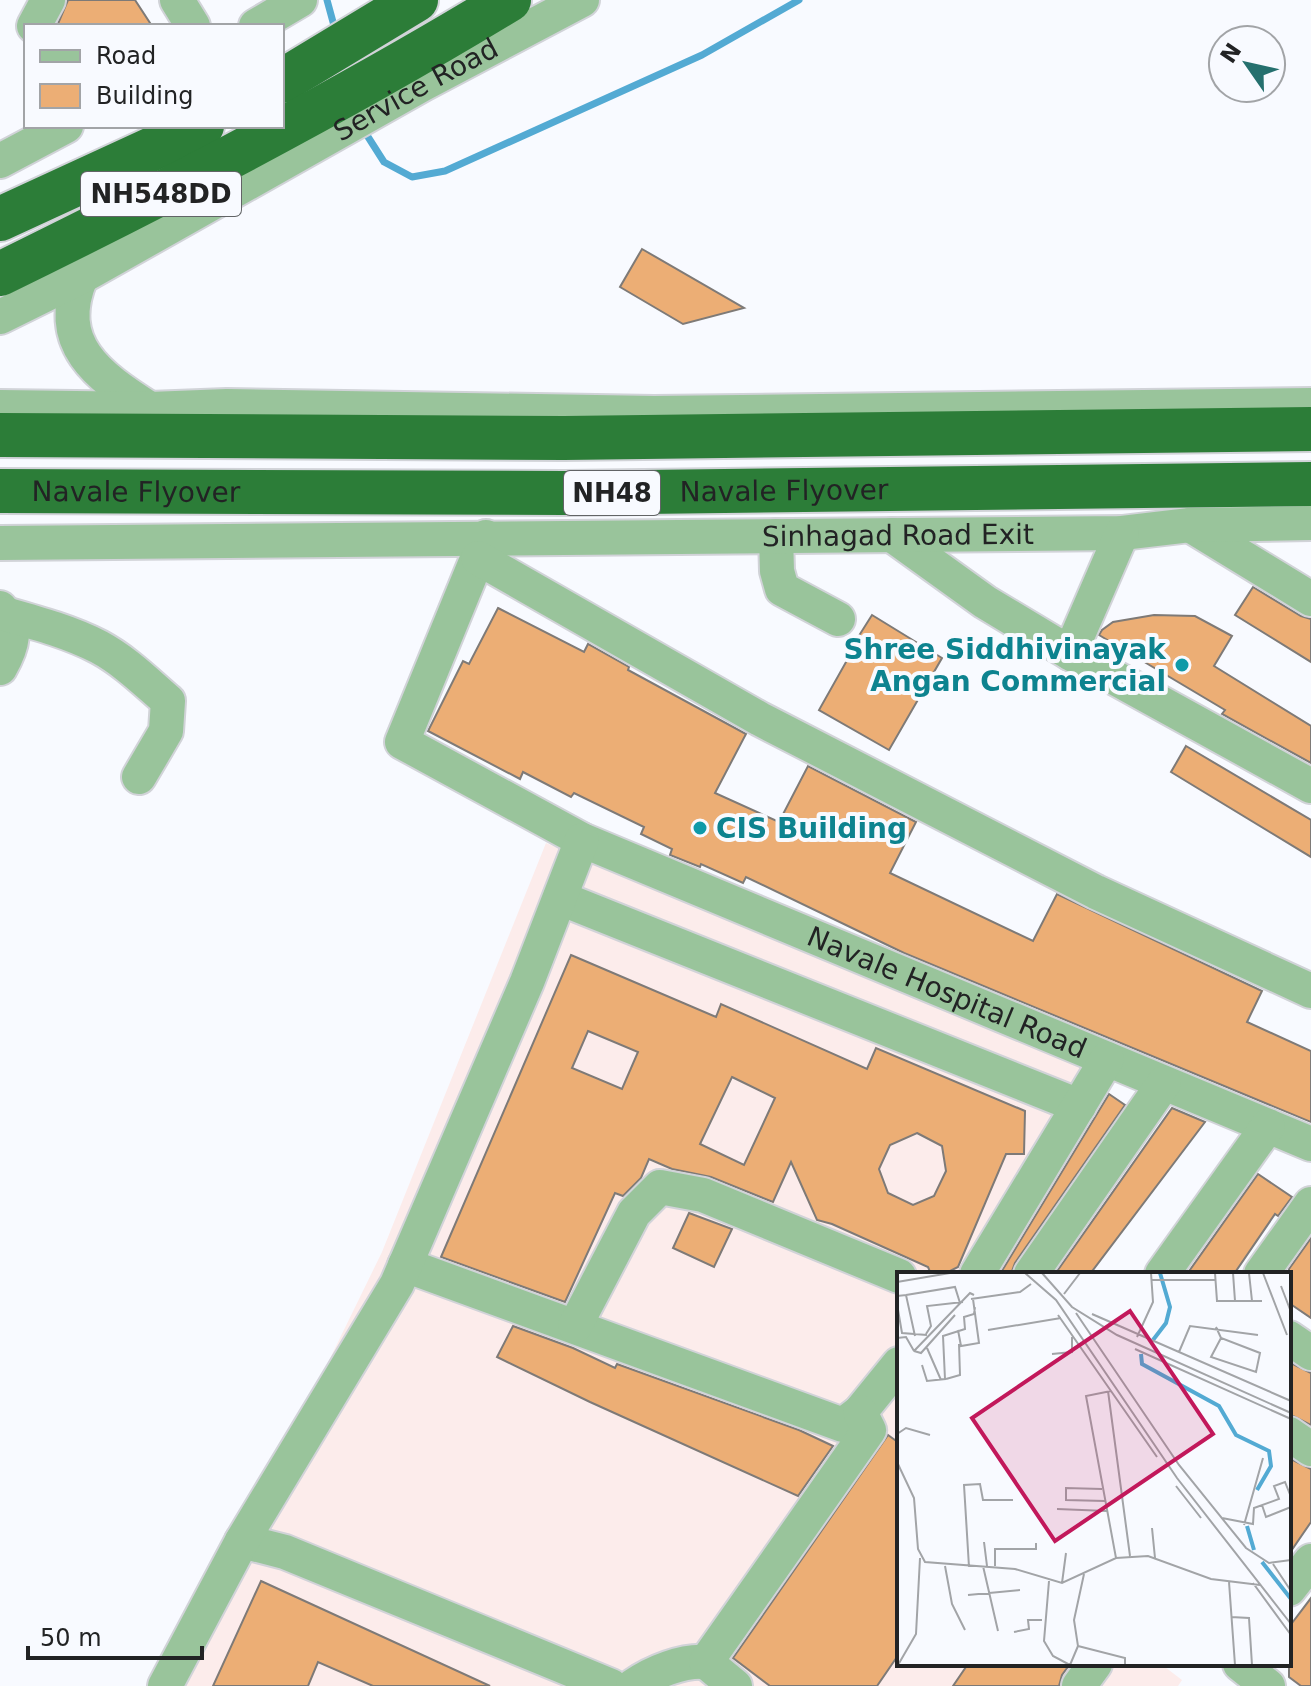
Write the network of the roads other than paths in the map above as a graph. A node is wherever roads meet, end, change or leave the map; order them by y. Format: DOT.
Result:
graph roads {
  1 [pos="48,0"];
  2 [pos="177,0"];
  3 [pos="300,0"];
  4 [pos="509,0"];
  5 [pos="582,0"];
  6 [pos="403,8"];
  7 [pos="35,24"];
  8 [pos="192,24"];
  9 [pos="259,24"];
  10 [pos="415,73"];
  11 [pos="284,80"];
  12 [pos="62,128"];
  13 [pos="198,128"];
  14 [pos="0,161"];
  15 [pos="245,168"];
  16 [pos="0,219"];
  17 [pos="0,274"];
  18 [pos="81,277"];
  19 [pos="0,317"];
  20 [pos="1311,405"];
  21 [pos="0,407"];
  22 [pos="150,409"];
  23 [pos="1311,429"];
  24 [pos="0,435"];
  25 [pos="1295,484"];
  26 [pos="0,491"];
  27 [pos="1311,523"];
  28 [pos="1190,525"];
  29 [pos="1122,533"];
  30 [pos="892,535"];
  31 [pos="776,536"];
  32 [pos="0,543"];
  33 [pos="482,548"];
  34 [pos="1311,599"];
  35 [pos="3,611"];
  36 [pos="838,619"];
  37 [pos="1070,653"];
  38 [pos="0,668"];
  39 [pos="139,777"];
  40 [pos="1311,786"];
  41 [pos="582,840"];
  42 [pos="560,898"];
  43 [pos="1311,991"];
  44 [pos="1107,1059"];
  45 [pos="1164,1083"];
  46 [pos="1079,1106"];
  47 [pos="1268,1126"];
  48 [pos="1311,1144"];
  49 [pos="1311,1204"];
  50 [pos="405,1265"];
  51 [pos="978,1272"];
  52 [pos="1032,1272"];
  53 [pos="1163,1272"];
  54 [pos="1262,1272"];
  55 [pos="897,1275"];
  56 [pos="575,1326"];
  57 [pos="1291,1339"];
  58 [pos="1311,1353"];
  59 [pos="897,1366"];
  60 [pos="860,1412"];
  61 [pos="1291,1435"];
  62 [pos="1311,1449"];
  63 [pos="242,1541"];
  64 [pos="1311,1561"];
  65 [pos="1291,1586"];
  66 [pos="706,1662"];
  67 [pos="1094,1666"];
  68 [pos="1243,1666"];
  69 [pos="165,1686"];
  70 [pos="611,1686"];
  71 [pos="633,1686"];
  72 [pos="735,1686"];
  73 [pos="1079,1686"];
  74 [pos="1268,1686"];
  1 -- 7 [label="street"];
  2 -- 8 [label="street"];
  3 -- 9 [label="street"];
  4 -- 10 [label="highway, NH548DD"];
  5 -- 10 [label="street, Service Road"];
  6 -- 11 [label="highway"];
  10 -- 15 [label="highway, NH548DD"];
  12 -- 14 [label="street"];
  13 -- 16 [label="highway, NH548DD"];
  15 -- 17 [label="highway, NH548DD"];
  15 -- 18 [label="street"];
  18 -- 19 [label="street"];
  18 -- 22 [label="street"];
  20 -- 22 [label="street"];
  21 -- 22 [label="street"];
  23 -- 24 [label="highway, Navale Flyover / NH48"];
  25 -- 26 [label="highway, Navale Flyover / NH48"];
  27 -- 28 [label="street, Sinhagad Road Exit"];
  28 -- 29 [label="street, Sinhagad Road Exit"];
  28 -- 34 [label="street"];
  29 -- 30 [label="street, Sinhagad Road Exit"];
  29 -- 37 [label="street"];
  30 -- 31 [label="street, Sinhagad Road Exit"];
  30 -- 37 [label="street"];
  31 -- 33 [label="street, Sinhagad Road Exit"];
  31 -- 36 [label="street"];
  32 -- 33 [label="street, Sinhagad Road Exit"];
  33 -- 41 [label="street, Navale Hospital Road"];
  33 -- 43 [label="street"];
  35 -- 38 [label="street"];
  35 -- 39 [label="street"];
  37 -- 40 [label="street"];
  41 -- 42 [label="street"];
  41 -- 44 [label="street, Navale Hospital Road"];
  42 -- 46 [label="street"];
  42 -- 50 [label="street"];
  44 -- 45 [label="street, Navale Hospital Road"];
  44 -- 46 [label="street"];
  45 -- 47 [label="street, Navale Hospital Road"];
  45 -- 52 [label="street"];
  46 -- 51 [label="street"];
  47 -- 48 [label="street, Navale Hospital Road"];
  47 -- 53 [label="street"];
  49 -- 54 [label="street"];
  50 -- 56 [label="street"];
  50 -- 63 [label="street"];
  55 -- 56 [label="street"];
  56 -- 60 [label="street"];
  57 -- 58 [label="street"];
  59 -- 60 [label="street"];
  60 -- 66 [label="street"];
  61 -- 62 [label="street"];
  63 -- 69 [label="street"];
  63 -- 70 [label="street"];
  64 -- 65 [label="street"];
  66 -- 71 [label="street"];
  66 -- 72 [label="street"];
  67 -- 73 [label="street"];
  68 -- 74 [label="street"];
}
